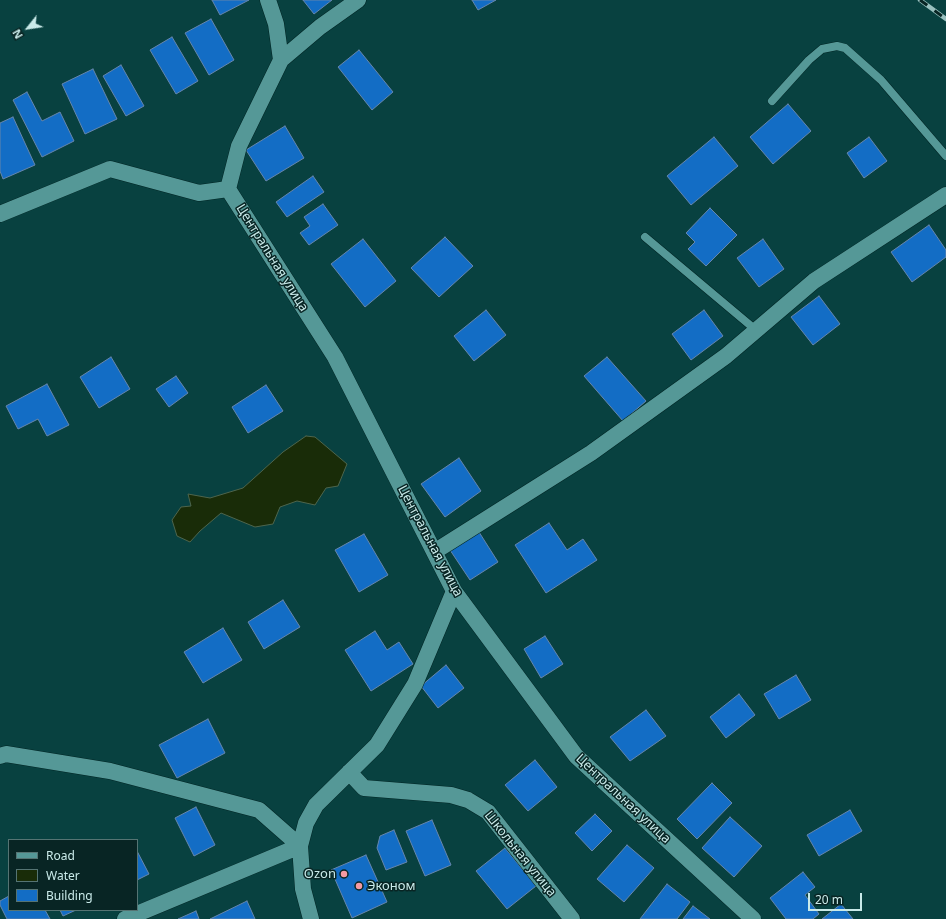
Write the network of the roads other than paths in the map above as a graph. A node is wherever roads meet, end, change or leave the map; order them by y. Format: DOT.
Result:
graph roads {
  1 [pos="268,0"];
  2 [pos="358,0"];
  3 [pos="281,60"];
  4 [pos="772,101"];
  5 [pos="946,156"];
  6 [pos="228,189"];
  7 [pos="946,195"];
  8 [pos="0,214"];
  9 [pos="645,237"];
  10 [pos="757,331"];
  11 [pos="434,552"];
  12 [pos="454,591"];
  13 [pos="0,756"];
  14 [pos="349,772"];
  15 [pos="300,846"];
  16 [pos="125,919"];
  17 [pos="311,919"];
  18 [pos="572,919"];
  19 [pos="753,919"];
  1 -- 3 [label="street"];
  2 -- 3 [label="street"];
  3 -- 6 [label="street"];
  4 -- 5 [label="lane"];
  6 -- 8 [label="street"];
  6 -- 11 [label="street, Центральная улица"];
  7 -- 10 [label="street"];
  9 -- 10 [label="lane"];
  10 -- 11 [label="street"];
  11 -- 12 [label="street, Центральная улица"];
  12 -- 14 [label="street"];
  12 -- 19 [label="street, Центральная улица"];
  13 -- 15 [label="street"];
  14 -- 15 [label="street"];
  14 -- 18 [label="street, Школьная улица"];
  15 -- 16 [label="street"];
  15 -- 17 [label="street"];
}
